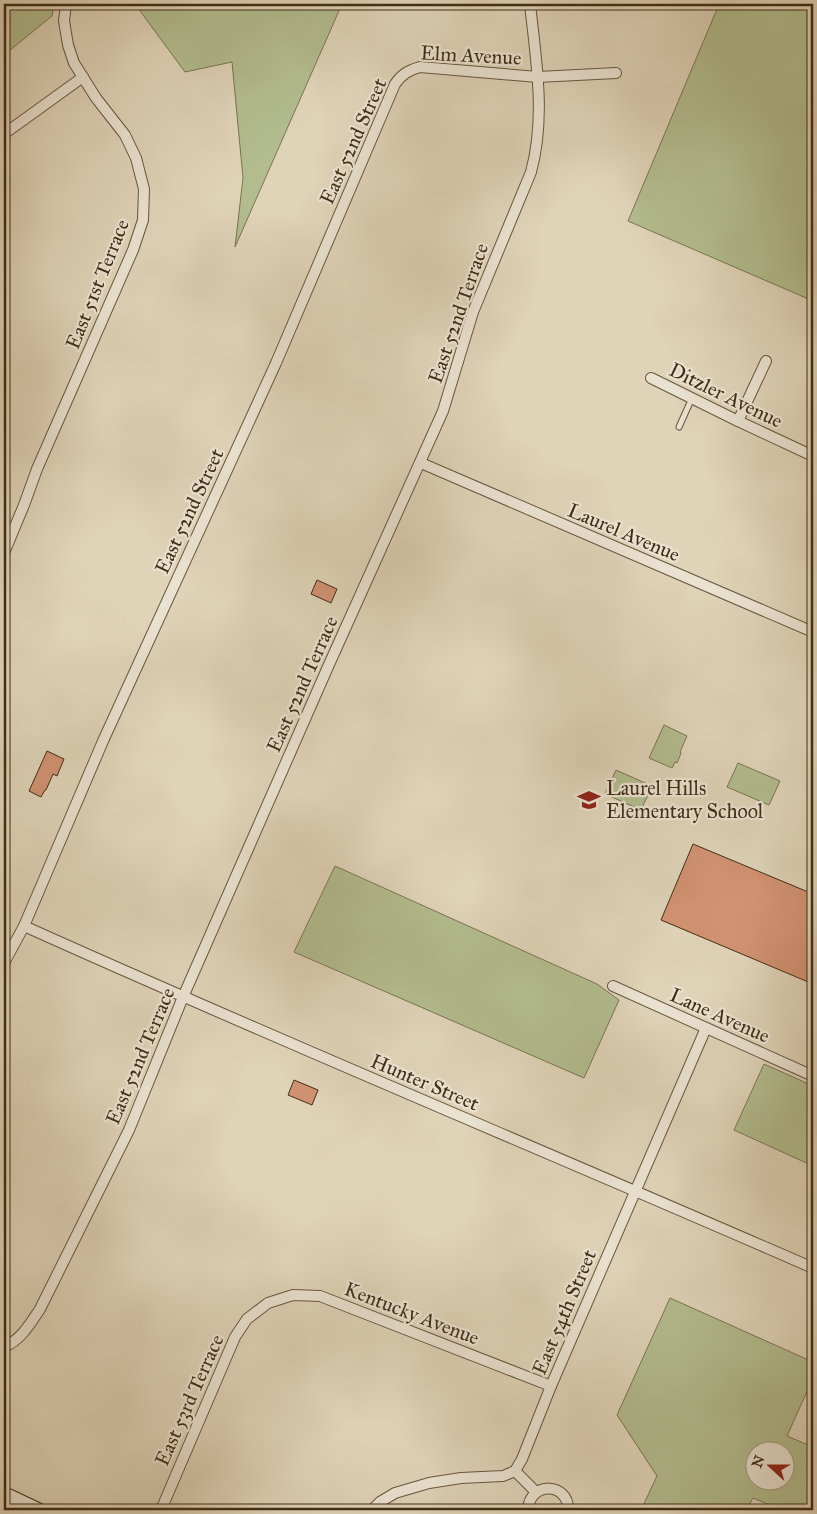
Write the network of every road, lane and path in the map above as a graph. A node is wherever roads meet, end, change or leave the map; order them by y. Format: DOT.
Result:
graph roads {
  1 [pos="66,4"];
  2 [pos="530,4"];
  3 [pos="404,74"];
  4 [pos="616,74"];
  5 [pos="83,77"];
  6 [pos="538,77"];
  7 [pos="4,134"];
  8 [pos="766,361"];
  9 [pos="650,378"];
  10 [pos="692,398"];
  11 [pos="738,421"];
  12 [pos="679,427"];
  13 [pos="813,456"];
  14 [pos="420,463"];
  15 [pos="6,541"];
  16 [pos="4,553"];
  17 [pos="813,632"];
  18 [pos="24,926"];
  19 [pos="4,963"];
  20 [pos="613,986"];
  21 [pos="183,997"];
  22 [pos="706,1028"];
  23 [pos="813,1076"];
  24 [pos="636,1190"];
  25 [pos="813,1268"];
  26 [pos="259,1310"];
  27 [pos="4,1347"];
  28 [pos="551,1386"];
  29 [pos="515,1471"];
  30 [pos="536,1492"];
  31 [pos="4,1494"];
  32 [pos="38,1510"];
  33 [pos="161,1510"];
  34 [pos="372,1510"];
  35 [pos="528,1510"];
  36 [pos="568,1510"];
  1 -- 5 [label="street, East 51st Terrace"];
  2 -- 6 [label="street, East 52nd Terrace"];
  3 -- 6 [label="street, Elm Avenue"];
  3 -- 18 [label="street, East 52nd Street"];
  4 -- 6 [label="street, Elm Avenue"];
  5 -- 7 [label="street"];
  5 -- 15 [label="street, East 51st Terrace"];
  6 -- 14 [label="street, East 52nd Terrace"];
  8 -- 11 [label="street"];
  9 -- 10 [label="street, Ditzler Avenue"];
  10 -- 11 [label="street, Ditzler Avenue"];
  10 -- 12 [label="lane"];
  11 -- 13 [label="street, Ditzler Avenue"];
  14 -- 17 [label="street, Laurel Avenue"];
  14 -- 21 [label="street, East 52nd Terrace"];
  15 -- 16 [label="street, East 51st Terrace"];
  18 -- 19 [label="street, East 52nd Street"];
  18 -- 21 [label="street, Hunter Street"];
  20 -- 22 [label="street, Lane Avenue"];
  21 -- 24 [label="street, Hunter Street"];
  21 -- 27 [label="street, East 52nd Terrace"];
  22 -- 23 [label="street, Lane Avenue"];
  22 -- 24 [label="street, East 54th Street"];
  24 -- 25 [label="street, Hunter Street"];
  24 -- 28 [label="street, East 54th Street"];
  26 -- 28 [label="street, Kentucky Avenue"];
  26 -- 33 [label="street, East 53rd Terrace"];
  28 -- 29 [label="street, East 54th Street"];
  29 -- 30 [label="street"];
  29 -- 34 [label="street"];
  30 -- 35 [label="street"];
  30 -- 36 [label="street"];
  31 -- 32 [label="main road"];
}
